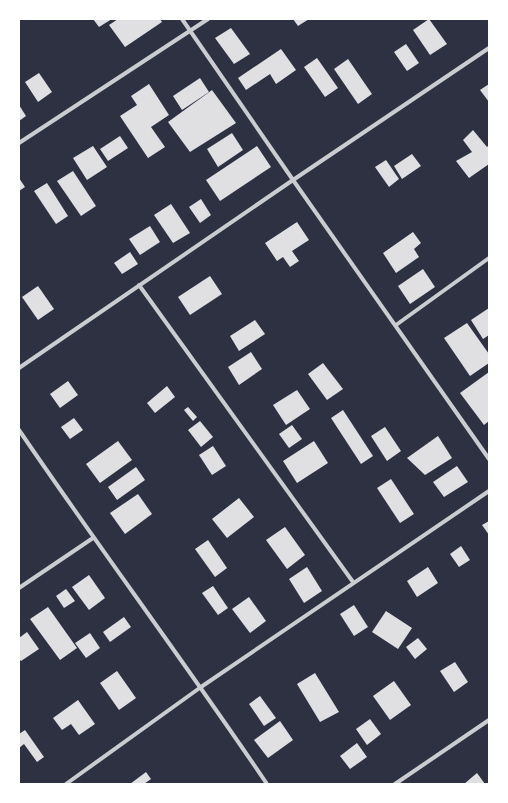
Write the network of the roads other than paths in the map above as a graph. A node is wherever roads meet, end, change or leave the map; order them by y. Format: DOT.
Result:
graph roads {
  1 [pos="182,19"];
  2 [pos="208,19"];
  3 [pos="191,30"];
  4 [pos="489,48"];
  5 [pos="19,142"];
  6 [pos="293,180"];
  7 [pos="489,258"];
  8 [pos="139,285"];
  9 [pos="396,325"];
  10 [pos="19,368"];
  11 [pos="19,430"];
  12 [pos="489,459"];
  13 [pos="489,491"];
  14 [pos="93,538"];
  15 [pos="353,582"];
  16 [pos="19,588"];
  17 [pos="201,687"];
  18 [pos="489,720"];
  19 [pos="66,784"];
  20 [pos="266,784"];
  21 [pos="395,784"];
  1 -- 3 [label="street"];
  2 -- 3 [label="street"];
  3 -- 5 [label="street"];
  3 -- 6 [label="street"];
  4 -- 6 [label="street"];
  6 -- 8 [label="street"];
  6 -- 9 [label="street"];
  7 -- 9 [label="street"];
  8 -- 10 [label="street"];
  8 -- 15 [label="street"];
  9 -- 12 [label="street"];
  11 -- 14 [label="street"];
  13 -- 15 [label="street"];
  14 -- 16 [label="street"];
  14 -- 17 [label="street"];
  15 -- 17 [label="street"];
  17 -- 19 [label="street"];
  17 -- 20 [label="street"];
  18 -- 21 [label="street"];
}
